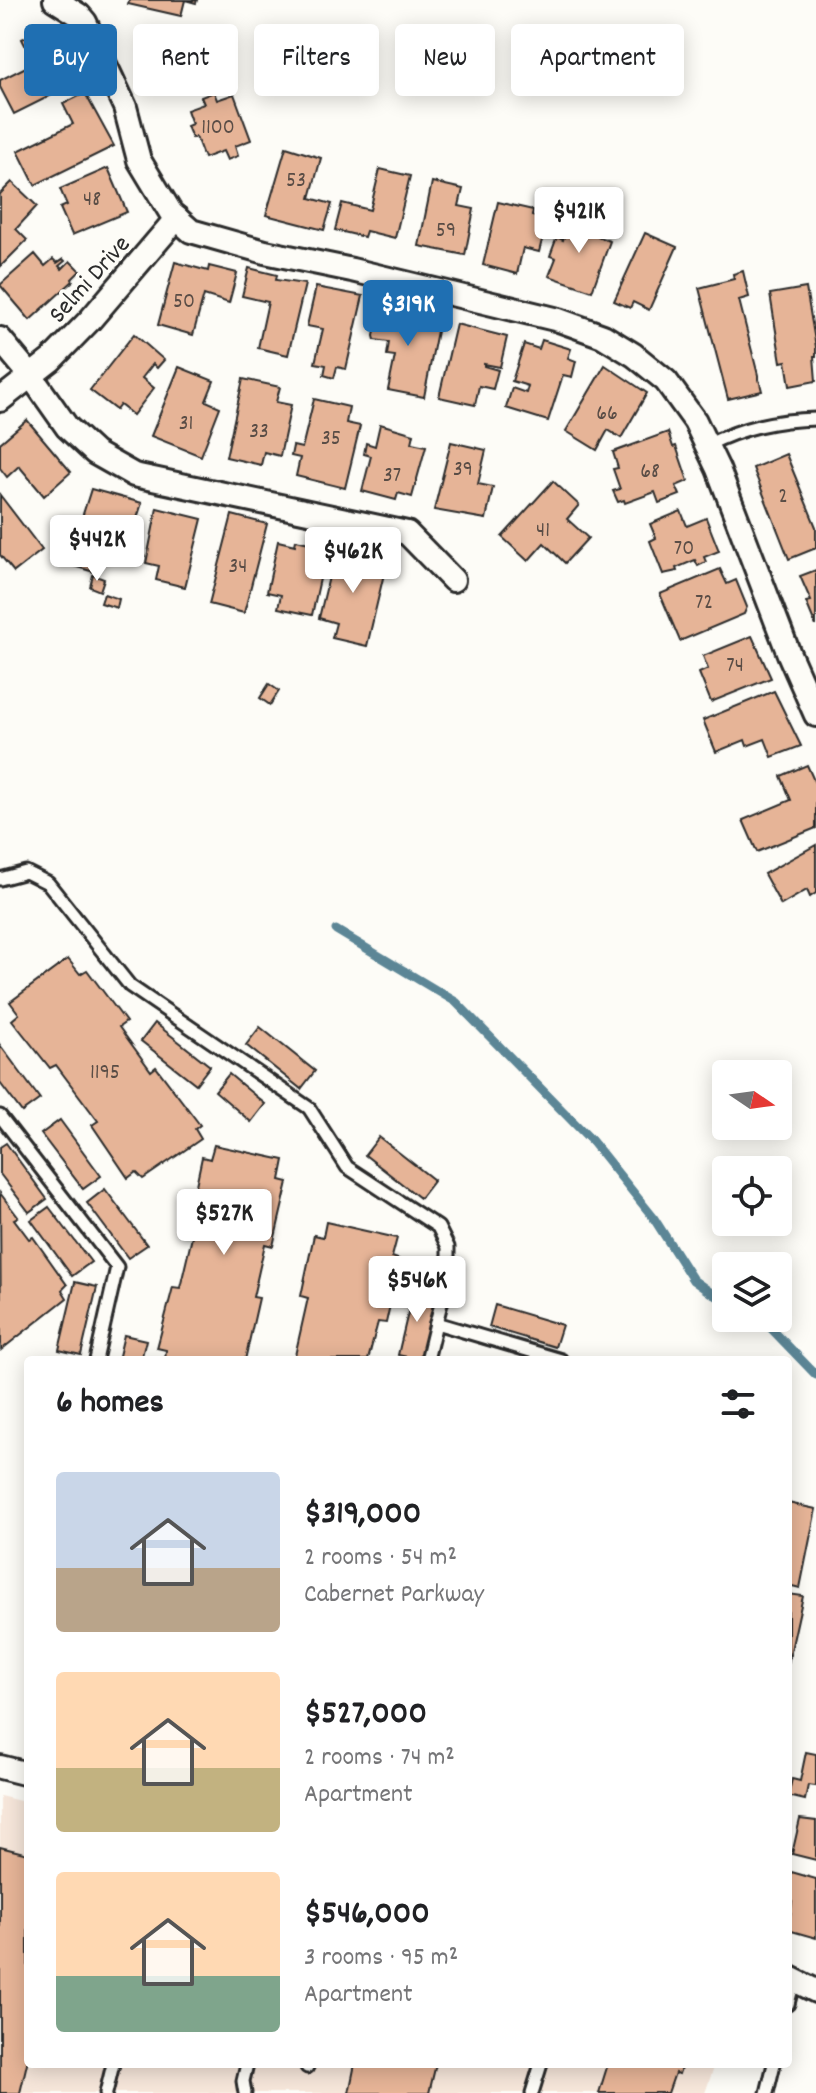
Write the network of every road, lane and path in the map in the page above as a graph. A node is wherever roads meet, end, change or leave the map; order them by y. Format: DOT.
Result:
graph roads {
  1 [pos="55,0"];
  2 [pos="88,11"];
  3 [pos="177,218"];
  4 [pos="0,339"];
  5 [pos="31,376"];
  6 [pos="0,400"];
  7 [pos="816,419"];
  8 [pos="707,445"];
  9 [pos="453,580"];
  10 [pos="816,715"];
  11 [pos="0,879"];
  12 [pos="0,1116"];
  13 [pos="436,1323"];
  14 [pos="97,1356"];
  15 [pos="428,1356"];
  16 [pos="547,1356"];
  17 [pos="0,1767"];
  18 [pos="24,1773"];
  19 [pos="792,1979"];
  20 [pos="816,1991"];
  21 [pos="112,2068"];
  22 [pos="246,2068"];
  23 [pos="540,2068"];
  24 [pos="773,2068"];
  25 [pos="106,2093"];
  26 [pos="245,2093"];
  27 [pos="532,2093"];
  28 [pos="767,2093"];
  1 -- 2 [label="street"];
  2 -- 3 [label="street"];
  3 -- 5 [label="street, Selmi Drive"];
  3 -- 8 [label="street"];
  4 -- 5 [label="street"];
  5 -- 6 [label="street, Selmi Drive"];
  5 -- 9 [label="street"];
  7 -- 8 [label="lane"];
  8 -- 10 [label="street"];
  11 -- 13 [label="lane"];
  12 -- 14 [label="lane"];
  13 -- 15 [label="lane"];
  13 -- 16 [label="lane"];
  17 -- 18 [label="street"];
  19 -- 20 [label="street"];
  21 -- 25 [label="lane"];
  22 -- 26 [label="lane"];
  23 -- 27 [label="lane"];
  24 -- 28 [label="lane"];
}
